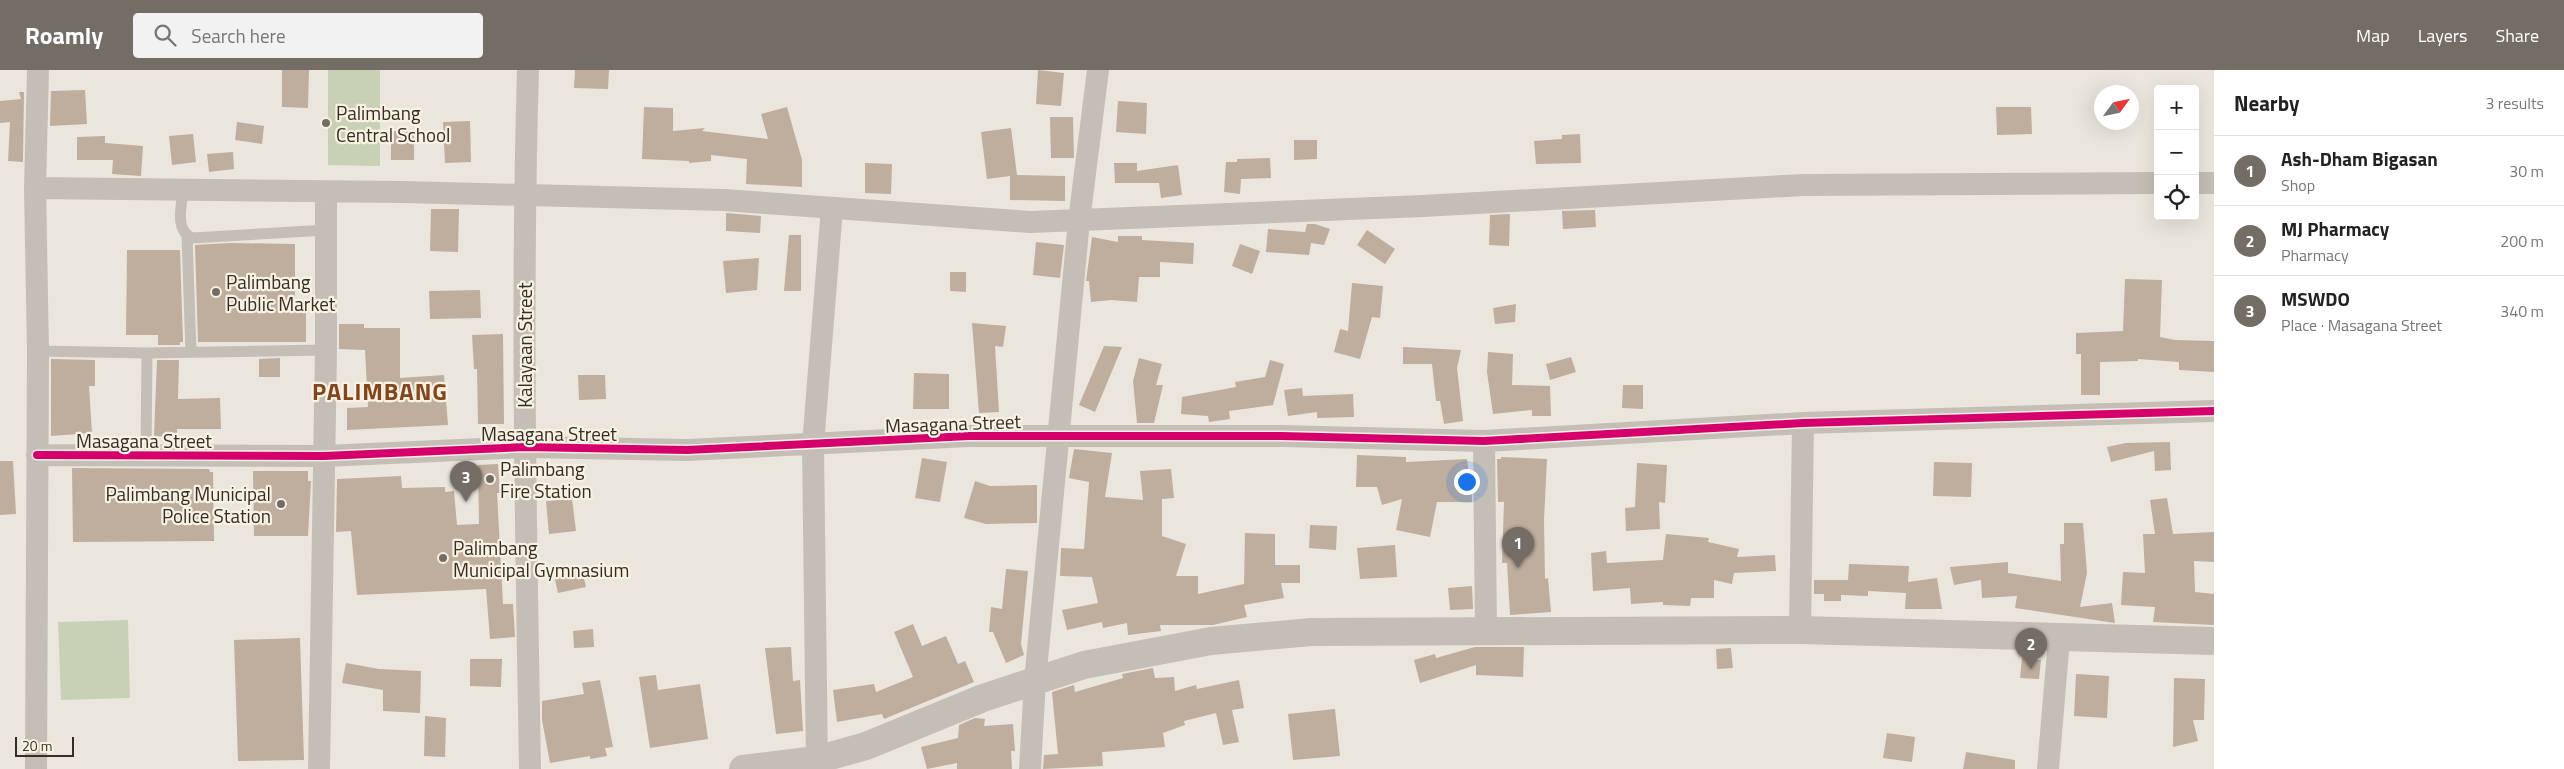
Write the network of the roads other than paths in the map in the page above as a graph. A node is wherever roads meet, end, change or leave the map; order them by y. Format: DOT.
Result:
graph roads {
  1 [pos="38,70"];
  2 [pos="528,70"];
  3 [pos="1098,70"];
  4 [pos="2154,183"];
  5 [pos="2199,183"];
  6 [pos="2214,183"];
  7 [pos="35,188"];
  8 [pos="183,190"];
  9 [pos="326,192"];
  10 [pos="524,194"];
  11 [pos="832,208"];
  12 [pos="1079,221"];
  13 [pos="327,230"];
  14 [pos="187,236"];
  15 [pos="326,350"];
  16 [pos="38,351"];
  17 [pos="191,352"];
  18 [pos="147,353"];
  19 [pos="2214,412"];
  20 [pos="1803,423"];
  21 [pos="1060,436"];
  22 [pos="1484,441"];
  23 [pos="524,446"];
  24 [pos="813,446"];
  25 [pos="37,455"];
  26 [pos="146,456"];
  27 [pos="324,456"];
  28 [pos="1800,630"];
  29 [pos="1486,632"];
  30 [pos="2059,638"];
  31 [pos="2214,641"];
  32 [pos="1035,682"];
  33 [pos="816,765"];
  34 [pos="36,769"];
  35 [pos="319,769"];
  36 [pos="530,769"];
  37 [pos="743,769"];
  38 [pos="1030,769"];
  39 [pos="2048,769"];
  1 -- 7 [label="street"];
  2 -- 10 [label="street, Kalayaan Street"];
  3 -- 12 [label="street"];
  4 -- 12 [label="street"];
  5 -- 6 [label="street"];
  7 -- 8 [label="street"];
  7 -- 16 [label="street"];
  8 -- 9 [label="street"];
  8 -- 14 [label="lane"];
  9 -- 10 [label="street"];
  9 -- 13 [label="street"];
  10 -- 11 [label="street"];
  10 -- 23 [label="street, Kalayaan Street"];
  11 -- 12 [label="street"];
  11 -- 24 [label="street"];
  12 -- 21 [label="street"];
  13 -- 14 [label="lane"];
  13 -- 15 [label="street"];
  14 -- 17 [label="lane"];
  15 -- 17 [label="lane"];
  15 -- 27 [label="street"];
  16 -- 18 [label="lane"];
  16 -- 25 [label="street"];
  17 -- 18 [label="lane"];
  18 -- 26 [label="lane"];
  19 -- 20 [label="street, Masagana Street"];
  20 -- 22 [label="street, Masagana Street"];
  20 -- 28 [label="street"];
  21 -- 22 [label="street, Masagana Street"];
  21 -- 24 [label="street, Masagana Street"];
  21 -- 32 [label="street"];
  22 -- 29 [label="street"];
  23 -- 24 [label="street, Masagana Street"];
  23 -- 27 [label="street, Masagana Street"];
  23 -- 36 [label="street, Kalayaan Street"];
  24 -- 33 [label="street"];
  25 -- 26 [label="street, Masagana Street"];
  25 -- 34 [label="street"];
  26 -- 27 [label="street, Masagana Street"];
  27 -- 35 [label="street"];
  28 -- 29 [label="street"];
  28 -- 30 [label="street"];
  29 -- 32 [label="street"];
  30 -- 31 [label="street"];
  30 -- 39 [label="street"];
  32 -- 33 [label="street"];
  32 -- 38 [label="street"];
  33 -- 37 [label="street"];
}
